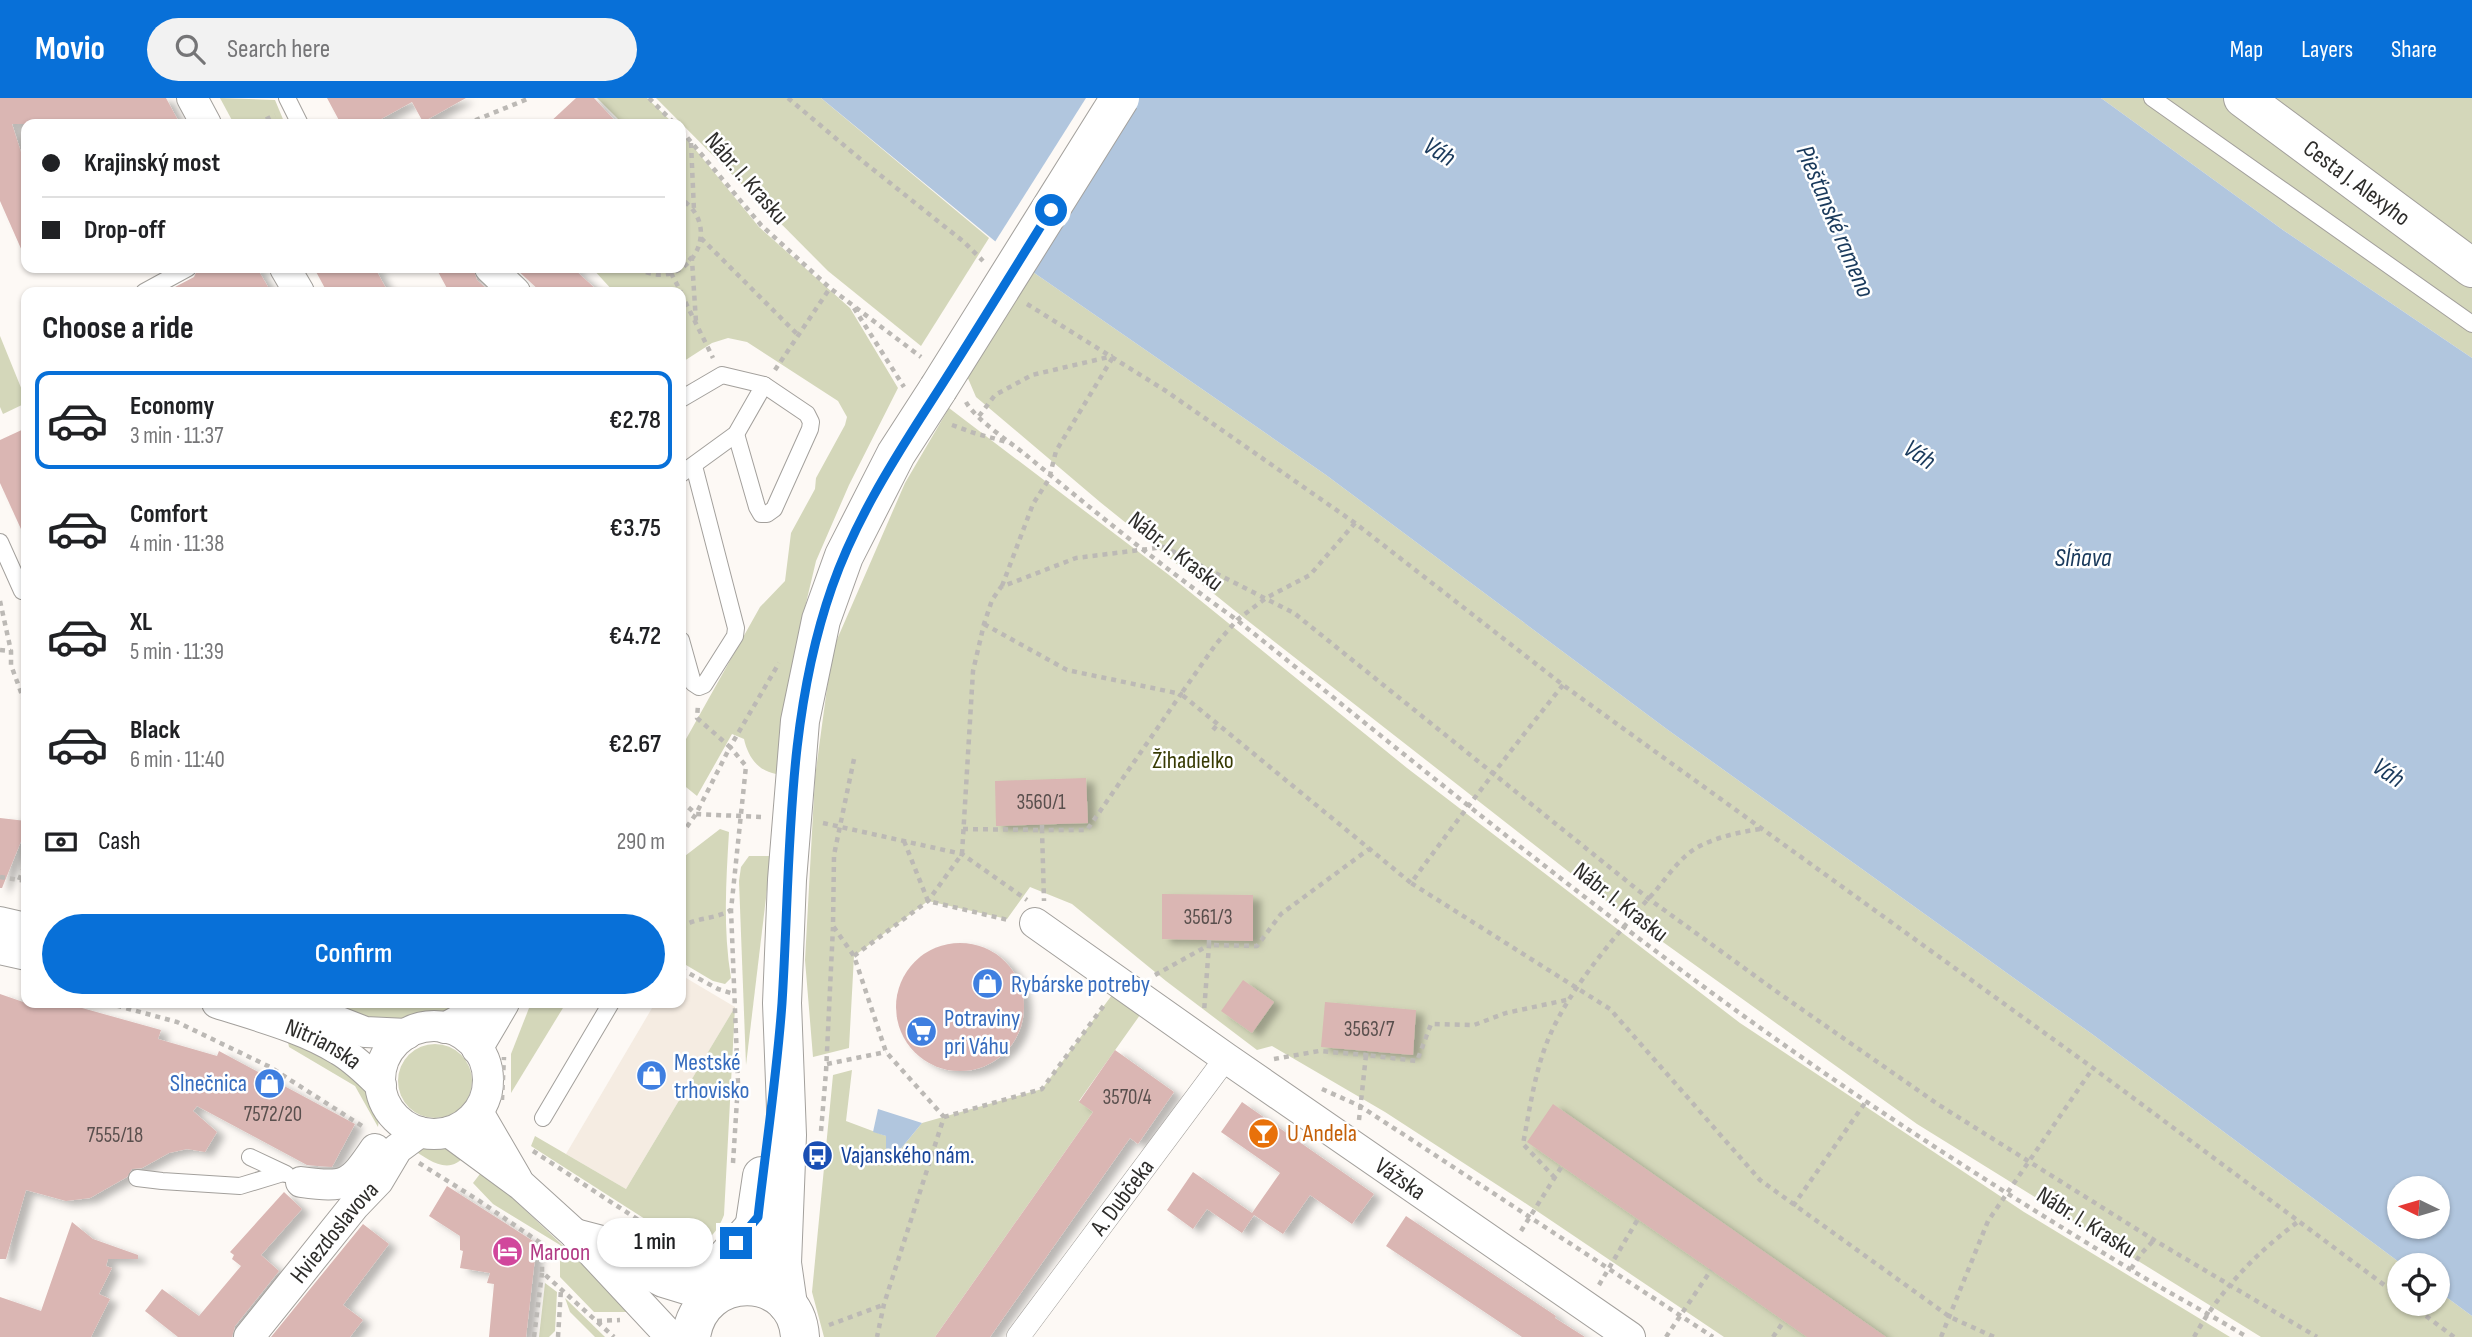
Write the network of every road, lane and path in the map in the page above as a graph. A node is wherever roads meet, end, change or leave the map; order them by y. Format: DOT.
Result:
graph roads {
  1 [pos="192,98"];
  2 [pos="287,98"];
  3 [pos="530,98"];
  4 [pos="649,98"];
  5 [pos="788,98"];
  6 [pos="1121,98"];
  7 [pos="2152,98"];
  8 [pos="2243,98"];
  9 [pos="203,119"];
  10 [pos="298,119"];
  11 [pos="478,119"];
  12 [pos="670,119"];
  13 [pos="686,136"];
  14 [pos="691,141"];
  15 [pos="687,203"];
  16 [pos="694,212"];
  17 [pos="701,238"];
  18 [pos="686,255"];
  19 [pos="692,260"];
  20 [pos="984,262"];
  21 [pos="686,265"];
  22 [pos="2472,268"];
  23 [pos="179,273"];
  24 [pos="495,273"];
  25 [pos="648,273"];
  26 [pos="671,273"];
  27 [pos="154,287"];
  28 [pos="510,287"];
  29 [pos="678,287"];
  30 [pos="829,287"];
  31 [pos="1023,301"];
  32 [pos="686,302"];
  33 [pos="852,305"];
  34 [pos="2472,324"];
  35 [pos="697,325"];
  36 [pos="799,335"];
  37 [pos="1113,356"];
  38 [pos="722,375"];
  39 [pos="764,385"];
  40 [pos="934,394"];
  41 [pos="686,396"];
  42 [pos="979,416"];
  43 [pos="736,434"];
  44 [pos="1011,443"];
  45 [pos="688,470"];
  46 [pos="1051,475"];
  47 [pos="1356,523"];
  48 [pos="0,542"];
  49 [pos="1145,550"];
  50 [pos="1001,587"];
  51 [pos="21,589"];
  52 [pos="1266,598"];
  53 [pos="0,601"];
  54 [pos="1237,620"];
  55 [pos="984,624"];
  56 [pos="0,650"];
  57 [pos="11,651"];
  58 [pos="686,658"];
  59 [pos="1563,685"];
  60 [pos="699,687"];
  61 [pos="21,692"];
  62 [pos="1181,694"];
  63 [pos="1218,724"];
  64 [pos="1213,730"];
  65 [pos="730,747"];
  66 [pos="854,759"];
  67 [pos="1495,773"];
  68 [pos="686,805"];
  69 [pos="1467,805"];
  70 [pos="696,814"];
  71 [pos="740,817"];
  72 [pos="768,818"];
  73 [pos="812,821"];
  74 [pos="1042,827"];
  75 [pos="686,828"];
  76 [pos="840,828"];
  77 [pos="963,829"];
  78 [pos="1761,829"];
  79 [pos="904,842"];
  80 [pos="1369,849"];
  81 [pos="962,854"];
  82 [pos="21,875"];
  83 [pos="0,877"];
  84 [pos="19,880"];
  85 [pos="1411,883"];
  86 [pos="1649,899"];
  87 [pos="928,901"];
  88 [pos="731,909"];
  89 [pos="1040,917"];
  90 [pos="0,922"];
  91 [pos="686,924"];
  92 [pos="1623,926"];
  93 [pos="21,927"];
  94 [pos="1209,943"];
  95 [pos="0,949"];
  96 [pos="21,954"];
  97 [pos="854,956"];
  98 [pos="686,972"];
  99 [pos="1153,976"];
  100 [pos="1577,988"];
  101 [pos="734,994"];
  102 [pos="1112,995"];
  103 [pos="1572,999"];
  104 [pos="782,1003"];
  105 [pos="125,1008"];
  106 [pos="232,1008"];
  107 [pos="304,1008"];
  108 [pos="475,1008"];
  109 [pos="503,1008"];
  110 [pos="608,1008"];
  111 [pos="1203,1025"];
  112 [pos="445,1028"];
  113 [pos="407,1034"];
  114 [pos="491,1048"];
  115 [pos="886,1052"];
  116 [pos="1367,1053"];
  117 [pos="1226,1058"];
  118 [pos="1272,1059"];
  119 [pos="827,1064"];
  120 [pos="2093,1068"];
  121 [pos="385,1097"];
  122 [pos="1867,1100"];
  123 [pos="490,1107"];
  124 [pos="944,1117"];
  125 [pos="543,1118"];
  126 [pos="412,1138"];
  127 [pos="524,1145"];
  128 [pos="250,1157"];
  129 [pos="2029,1161"];
  130 [pos="1562,1167"];
  131 [pos="732,1175"];
  132 [pos="292,1177"];
  133 [pos="137,1178"];
  134 [pos="1555,1178"];
  135 [pos="521,1185"];
  136 [pos="2007,1193"];
  137 [pos="363,1197"];
  138 [pos="1793,1206"];
  139 [pos="758,1217"];
  140 [pos="1530,1219"];
  141 [pos="1638,1219"];
  142 [pos="2299,1221"];
  143 [pos="644,1224"];
  144 [pos="575,1234"];
  145 [pos="2154,1240"];
  146 [pos="1506,1252"];
  147 [pos="1609,1269"];
  148 [pos="1711,1270"];
  149 [pos="2131,1270"];
  150 [pos="542,1272"];
  151 [pos="2229,1285"];
  152 [pos="2387,1287"];
  153 [pos="561,1289"];
  154 [pos="723,1292"];
  155 [pos="884,1304"];
  156 [pos="1585,1307"];
  157 [pos="2207,1313"];
  158 [pos="1681,1315"];
  159 [pos="2426,1316"];
  160 [pos="1951,1317"];
  161 [pos="1784,1321"];
  162 [pos="802,1324"];
  163 [pos="249,1337"];
  164 [pos="534,1337"];
  165 [pos="558,1337"];
  166 [pos="614,1337"];
  167 [pos="671,1337"];
  168 [pos="691,1337"];
  169 [pos="877,1337"];
  170 [pos="1018,1337"];
  171 [pos="1630,1337"];
  172 [pos="1666,1337"];
  173 [pos="1713,1337"];
  174 [pos="1773,1337"];
  175 [pos="1941,1337"];
  176 [pos="1994,1337"];
  177 [pos="2194,1337"];
  178 [pos="2247,1337"];
  179 [pos="2318,1337"];
  180 [pos="2454,1337"];
  1 -- 9 [label="street"];
  2 -- 10 [label="lane"];
  3 -- 11 [label="path"];
  4 -- 12 [label="path, Nábr. I. Krasku"];
  5 -- 20 [label="path"];
  6 -- 40 [label="main road, bridge"];
  7 -- 34 [label="lane"];
  8 -- 22 [label="main road, Cesta J. Alexyho"];
  13 -- 14 [label="path, Nábr. I. Krasku"];
  14 -- 16 [label="path"];
  14 -- 30 [label="path, Nábr. I. Krasku"];
  15 -- 16 [label="path"];
  16 -- 17 [label="path"];
  17 -- 19 [label="path"];
  17 -- 36 [label="path"];
  18 -- 19 [label="path"];
  19 -- 21 [label="path"];
  19 -- 35 [label="path"];
  23 -- 27 [label="lane"];
  24 -- 28 [label="street"];
  25 -- 26 [label="path"];
  26 -- 29 [label="path"];
  30 -- 33 [label="path, Nábr. I. Krasku"];
  30 -- 36 [label="path"];
  31 -- 37 [label="path"];
  32 -- 35 [label="path"];
  33 -- 40 [label="path, Nábr. I. Krasku"];
  33 -- 40 [label="path, Nábr. I. Krasku"];
  35 -- 38 [label="path"];
  36 -- 39 [label="path"];
  37 -- 42 [label="path"];
  37 -- 46 [label="path"];
  37 -- 47 [label="path"];
  38 -- 39 [label="lane"];
  38 -- 41 [label="lane"];
  39 -- 43 [label="lane"];
  39 -- 43 [label="lane"];
  40 -- 42 [label="path, Nábr. I. Krasku"];
  40 -- 44 [label="path, Nábr. I. Krasku"];
  40 -- 104 [label="main road"];
  42 -- 44 [label="path, Nábr. I. Krasku"];
  43 -- 45 [label="lane"];
  44 -- 46 [label="path, Nábr. I. Krasku"];
  45 -- 60 [label="lane"];
  46 -- 49 [label="path, Nábr. I. Krasku"];
  46 -- 50 [label="path"];
  47 -- 52 [label="path"];
  47 -- 59 [label="path"];
  48 -- 51 [label="lane"];
  49 -- 50 [label="path"];
  49 -- 52 [label="path"];
  49 -- 54 [label="path, Nábr. I. Krasku"];
  50 -- 55 [label="path"];
  52 -- 54 [label="path"];
  52 -- 67 [label="path"];
  53 -- 57 [label="path"];
  54 -- 62 [label="path"];
  54 -- 69 [label="path, Nábr. I. Krasku"];
  55 -- 62 [label="path"];
  55 -- 77 [label="path"];
  56 -- 57 [label="path"];
  57 -- 61 [label="path"];
  58 -- 60 [label="lane"];
  59 -- 67 [label="path"];
  59 -- 78 [label="path"];
  60 -- 65 [label="path"];
  62 -- 63 [label="path"];
  62 -- 74 [label="path"];
  63 -- 64 [label="path"];
  63 -- 80 [label="path"];
  65 -- 70 [label="path"];
  65 -- 71 [label="path"];
  66 -- 76 [label="path"];
  67 -- 69 [label="path"];
  67 -- 86 [label="path"];
  68 -- 70 [label="path"];
  69 -- 85 [label="path"];
  69 -- 92 [label="path, Nábr. I. Krasku"];
  70 -- 71 [label="path"];
  70 -- 75 [label="path"];
  71 -- 72 [label="path"];
  71 -- 88 [label="path"];
  73 -- 76 [label="path"];
  74 -- 77 [label="path"];
  74 -- 89 [label="path"];
  76 -- 79 [label="path"];
  76 -- 97 [label="path"];
  77 -- 81 [label="path"];
  78 -- 86 [label="path"];
  78 -- 120 [label="path"];
  79 -- 81 [label="path"];
  79 -- 87 [label="path"];
  80 -- 85 [label="path"];
  80 -- 94 [label="path"];
  81 -- 87 [label="path"];
  82 -- 84 [label="path"];
  83 -- 84 [label="path"];
  85 -- 100 [label="path"];
  86 -- 92 [label="path"];
  86 -- 129 [label="path"];
  87 -- 97 [label="path"];
  88 -- 91 [label="path"];
  88 -- 101 [label="path"];
  89 -- 117 [label="street, Vážska"];
  90 -- 93 [label="street"];
  92 -- 100 [label="path"];
  92 -- 122 [label="path, Nábr. I. Krasku"];
  94 -- 99 [label="path"];
  94 -- 111 [label="path"];
  95 -- 96 [label="street"];
  97 -- 115 [label="path"];
  98 -- 101 [label="path"];
  100 -- 103 [label="path"];
  100 -- 138 [label="path"];
  101 -- 131 [label="path"];
  102 -- 124 [label="path"];
  103 -- 116 [label="path"];
  103 -- 134 [label="path"];
  104 -- 139 [label="main road"];
  104 -- 162 [label="main road"];
  105 -- 126 [label="path"];
  106 -- 121 [label="street, Nitrianska"];
  107 -- 113 [label="street, Nitrianska"];
  108 -- 112 [label="street"];
  109 -- 114 [label="street"];
  110 -- 125 [label="lane"];
  112 -- 113 [label="street, Nitrianska"];
  112 -- 114 [label="street"];
  113 -- 121 [label="street, Nitrianska"];
  114 -- 123 [label="path"];
  114 -- 123 [label="street"];
  115 -- 119 [label="path"];
  115 -- 124 [label="path"];
  116 -- 118 [label="path"];
  116 -- 140 [label="path"];
  117 -- 146 [label="street, Vážska"];
  117 -- 170 [label="street, A. Dubčeka"];
  120 -- 129 [label="path"];
  120 -- 142 [label="path"];
  121 -- 126 [label="street, Nitrianska"];
  122 -- 136 [label="path, Nábr. I. Krasku"];
  122 -- 138 [label="path"];
  123 -- 126 [label="street"];
  123 -- 135 [label="street, Nitrianska"];
  124 -- 155 [label="path"];
  126 -- 132 [label="street"];
  126 -- 135 [label="street, Nitrianska"];
  126 -- 137 [label="street, Hviezdoslavova"];
  126 -- 150 [label="path"];
  127 -- 143 [label="path"];
  128 -- 132 [label="lane"];
  129 -- 136 [label="path"];
  129 -- 145 [label="path"];
  130 -- 134 [label="path"];
  132 -- 133 [label="lane"];
  132 -- 137 [label="street"];
  134 -- 140 [label="path"];
  135 -- 144 [label="street, Nitrianska"];
  136 -- 149 [label="path, Nábr. I. Krasku"];
  136 -- 160 [label="path"];
  137 -- 163 [label="street, Hviezdoslavova"];
  138 -- 160 [label="path"];
  139 -- 144 [label="street"];
  139 -- 154 [label="main road"];
  140 -- 146 [label="path"];
  140 -- 147 [label="path"];
  141 -- 147 [label="path"];
  142 -- 151 [label="path"];
  142 -- 152 [label="path"];
  144 -- 154 [label="street, Nitrianska"];
  144 -- 167 [label="street, Nitrianska"];
  145 -- 149 [label="path"];
  145 -- 151 [label="path"];
  146 -- 156 [label="street, Vážska"];
  147 -- 156 [label="path"];
  147 -- 158 [label="path"];
  148 -- 158 [label="path"];
  149 -- 157 [label="path, Nábr. I. Krasku"];
  150 -- 153 [label="path"];
  150 -- 164 [label="path"];
  151 -- 157 [label="path"];
  151 -- 179 [label="path"];
  153 -- 165 [label="path"];
  153 -- 166 [label="path"];
  154 -- 162 [label="main road"];
  154 -- 168 [label="main road"];
  155 -- 162 [label="path"];
  155 -- 169 [label="path"];
  156 -- 171 [label="street, Vážska"];
  157 -- 177 [label="path"];
  157 -- 178 [label="path, Nábr. I. Krasku"];
  158 -- 172 [label="path"];
  158 -- 173 [label="path"];
  159 -- 180 [label="path"];
  160 -- 175 [label="path"];
  160 -- 176 [label="path"];
  161 -- 174 [label="path"];
}
